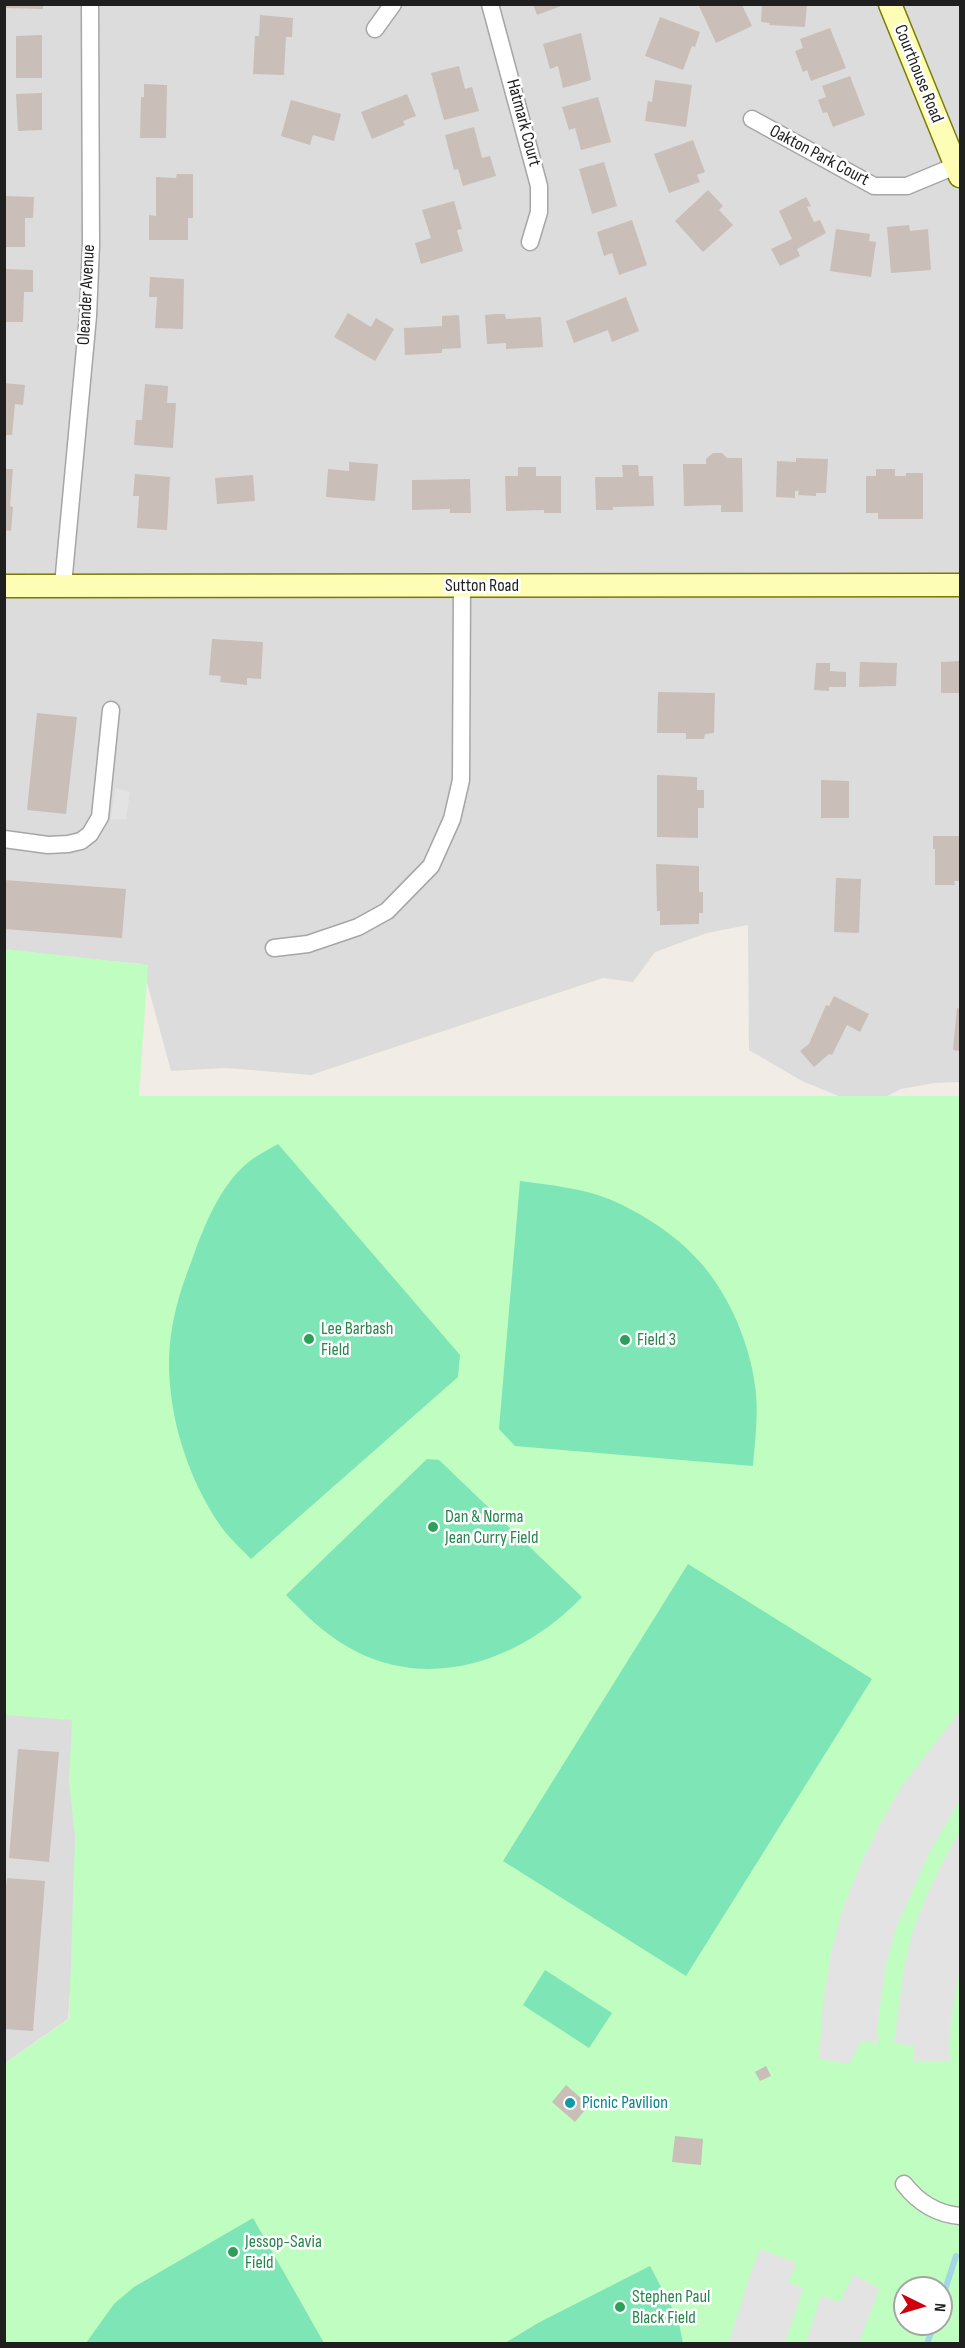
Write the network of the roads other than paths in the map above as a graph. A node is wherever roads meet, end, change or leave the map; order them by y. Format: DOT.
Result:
graph roads {
  1 [pos="90,4"];
  2 [pos="393,4"];
  3 [pos="490,4"];
  4 [pos="890,4"];
  5 [pos="375,29"];
  6 [pos="752,120"];
  7 [pos="959,169"];
  8 [pos="530,242"];
  9 [pos="63,585"];
  10 [pos="960,585"];
  11 [pos="4,586"];
  12 [pos="462,586"];
  13 [pos="111,710"];
  14 [pos="4,839"];
  15 [pos="274,948"];
  16 [pos="904,2184"];
  17 [pos="960,2216"];
  1 -- 9 [label="street, Oleander Avenue"];
  2 -- 5 [label="street"];
  3 -- 8 [label="street, Hatmark Court"];
  4 -- 7 [label="street, Courthouse Road"];
  6 -- 7 [label="street, Oakton Park Court"];
  9 -- 11 [label="street, Sutton Road"];
  9 -- 12 [label="street, Sutton Road"];
  10 -- 12 [label="street, Sutton Road"];
  12 -- 15 [label="street"];
  13 -- 14 [label="street"];
  16 -- 17 [label="street"];
}
